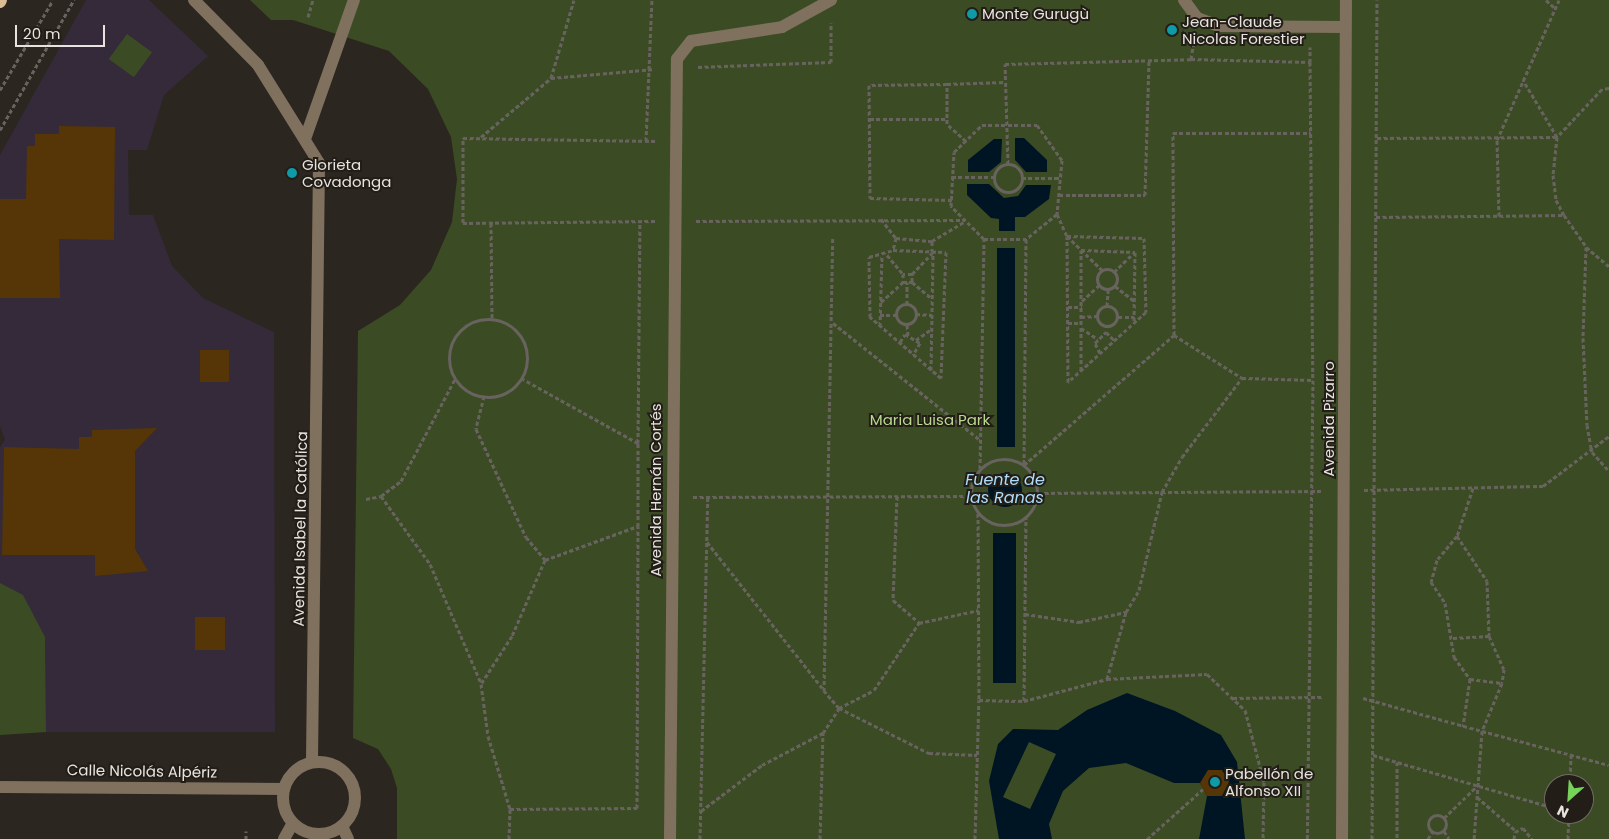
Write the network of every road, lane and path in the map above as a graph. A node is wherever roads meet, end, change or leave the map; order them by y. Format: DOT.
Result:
graph roads {
  1 [pos="52,0"];
  2 [pos="74,0"];
  3 [pos="194,0"];
  4 [pos="313,0"];
  5 [pos="354,0"];
  6 [pos="574,0"];
  7 [pos="652,0"];
  8 [pos="1184,0"];
  9 [pos="1346,0"];
  10 [pos="1378,0"];
  11 [pos="1546,0"];
  12 [pos="1559,0"];
  13 [pos="831,1"];
  14 [pos="1555,8"];
  15 [pos="308,17"];
  16 [pos="1345,27"];
  17 [pos="1149,60"];
  18 [pos="675,68"];
  19 [pos="648,69"];
  20 [pos="551,78"];
  21 [pos="1523,80"];
  22 [pos="1005,82"];
  23 [pos="947,84"];
  24 [pos="1609,88"];
  25 [pos="0,90"];
  26 [pos="947,119"];
  27 [pos="870,120"];
  28 [pos="1008,125"];
  29 [pos="0,130"];
  30 [pos="1311,133"];
  31 [pos="480,137"];
  32 [pos="1557,137"];
  33 [pos="1377,138"];
  34 [pos="305,139"];
  35 [pos="1497,140"];
  36 [pos="646,141"];
  37 [pos="674,141"];
  38 [pos="966,141"];
  39 [pos="1008,164"];
  40 [pos="952,177"];
  41 [pos="994,177"];
  42 [pos="1022,178"];
  43 [pos="1060,178"];
  44 [pos="1059,195"];
  45 [pos="952,200"];
  46 [pos="1057,214"];
  47 [pos="1564,215"];
  48 [pos="1499,216"];
  49 [pos="1376,218"];
  50 [pos="881,219"];
  51 [pos="965,220"];
  52 [pos="640,221"];
  53 [pos="674,221"];
  54 [pos="491,223"];
  55 [pos="1067,236"];
  56 [pos="833,238"];
  57 [pos="896,238"];
  58 [pos="984,239"];
  59 [pos="1026,239"];
  60 [pos="932,241"];
  61 [pos="1586,247"];
  62 [pos="893,250"];
  63 [pos="1082,250"];
  64 [pos="932,252"];
  65 [pos="1135,252"];
  66 [pos="887,255"];
  67 [pos="882,256"];
  68 [pos="1609,266"];
  69 [pos="1102,270"];
  70 [pos="1114,272"];
  71 [pos="903,274"];
  72 [pos="912,274"];
  73 [pos="905,282"];
  74 [pos="912,282"];
  75 [pos="1099,285"];
  76 [pos="1115,286"];
  77 [pos="1108,290"];
  78 [pos="933,300"];
  79 [pos="880,302"];
  80 [pos="1082,302"];
  81 [pos="1134,302"];
  82 [pos="907,304"];
  83 [pos="1107,306"];
  84 [pos="1068,307"];
  85 [pos="1082,307"];
  86 [pos="916,314"];
  87 [pos="880,315"];
  88 [pos="896,315"];
  89 [pos="932,315"];
  90 [pos="1096,316"];
  91 [pos="1081,317"];
  92 [pos="1118,317"];
  93 [pos="1134,317"];
  94 [pos="492,319"];
  95 [pos="833,323"];
  96 [pos="1068,323"];
  97 [pos="1082,323"];
  98 [pos="1134,323"];
  99 [pos="907,325"];
  100 [pos="880,326"];
  101 [pos="1107,327"];
  102 [pos="932,328"];
  103 [pos="1081,328"];
  104 [pos="1106,332"];
  105 [pos="908,335"];
  106 [pos="1174,335"];
  107 [pos="1098,339"];
  108 [pos="916,340"];
  109 [pos="1114,340"];
  110 [pos="900,342"];
  111 [pos="1100,353"];
  112 [pos="914,355"];
  113 [pos="931,370"];
  114 [pos="1081,370"];
  115 [pos="521,378"];
  116 [pos="1242,378"];
  117 [pos="455,379"];
  118 [pos="1314,380"];
  119 [pos="484,396"];
  120 [pos="1609,436"];
  121 [pos="980,440"];
  122 [pos="638,443"];
  123 [pos="1592,452"];
  124 [pos="1024,465"];
  125 [pos="980,469"];
  126 [pos="1609,471"];
  127 [pos="1472,488"];
  128 [pos="1374,489"];
  129 [pos="1345,490"];
  130 [pos="1312,491"];
  131 [pos="1162,492"];
  132 [pos="1038,493"];
  133 [pos="380,496"];
  134 [pos="830,496"];
  135 [pos="897,496"];
  136 [pos="971,496"];
  137 [pos="672,497"];
  138 [pos="708,497"];
  139 [pos="366,499"];
  140 [pos="978,513"];
  141 [pos="1026,518"];
  142 [pos="638,526"];
  143 [pos="1457,536"];
  144 [pos="707,541"];
  145 [pos="545,560"];
  146 [pos="979,610"];
  147 [pos="1126,612"];
  148 [pos="1025,614"];
  149 [pos="919,623"];
  150 [pos="1489,636"];
  151 [pos="1453,638"];
  152 [pos="1470,678"];
  153 [pos="1107,679"];
  154 [pos="1502,683"];
  155 [pos="481,684"];
  156 [pos="824,691"];
  157 [pos="1310,697"];
  158 [pos="1343,697"];
  159 [pos="1232,698"];
  160 [pos="1373,699"];
  161 [pos="979,700"];
  162 [pos="1024,701"];
  163 [pos="839,708"];
  164 [pos="1463,726"];
  165 [pos="1482,731"];
  166 [pos="823,733"];
  167 [pos="978,755"];
  168 [pos="1373,755"];
  169 [pos="1571,755"];
  170 [pos="312,762"];
  171 [pos="1397,762"];
  172 [pos="1609,765"];
  173 [pos="1570,774"];
  174 [pos="1478,786"];
  175 [pos="0,788"];
  176 [pos="1203,788"];
  177 [pos="284,789"];
  178 [pos="1477,797"];
  179 [pos="1544,805"];
  180 [pos="510,809"];
  181 [pos="701,811"];
  182 [pos="1444,818"];
  183 [pos="293,823"];
  184 [pos="1569,824"];
  185 [pos="342,826"];
  186 [pos="1444,831"];
  187 [pos="1516,831"];
  188 [pos="246,832"];
  189 [pos="1432,832"];
  190 [pos="246,839"];
  191 [pos="284,839"];
  192 [pos="348,839"];
  193 [pos="509,839"];
  194 [pos="670,839"];
  195 [pos="700,839"];
  196 [pos="820,839"];
  197 [pos="975,839"];
  198 [pos="1147,839"];
  199 [pos="1263,839"];
  200 [pos="1307,839"];
  201 [pos="1342,839"];
  202 [pos="1372,839"];
  203 [pos="1397,839"];
  204 [pos="1428,839"];
  205 [pos="1449,839"];
  206 [pos="1474,839"];
  207 [pos="1514,839"];
  208 [pos="1532,839"];
  209 [pos="1568,839"];
  1 -- 25 [label="path"];
  2 -- 29 [label="path"];
  3 -- 34 [label="street"];
  4 -- 15 [label="path"];
  5 -- 34 [label="street"];
  6 -- 20 [label="path"];
  7 -- 19 [label="path"];
  8 -- 16 [label="street"];
  9 -- 16 [label="street, Avenida Pizarro"];
  10 -- 33 [label="path"];
  11 -- 14 [label="path"];
  12 -- 14 [label="path"];
  13 -- 18 [label="street"];
  13 -- 18 [label="path"];
  14 -- 21 [label="path"];
  16 -- 129 [label="street, Avenida Pizarro"];
  17 -- 22 [label="path"];
  17 -- 30 [label="path"];
  17 -- 44 [label="path"];
  18 -- 19 [label="path"];
  18 -- 37 [label="street, Avenida Hernán Cortés"];
  19 -- 20 [label="path"];
  19 -- 36 [label="path"];
  20 -- 31 [label="path"];
  21 -- 32 [label="path"];
  21 -- 35 [label="path"];
  22 -- 23 [label="path"];
  22 -- 28 [label="path"];
  23 -- 26 [label="path"];
  23 -- 27 [label="path"];
  24 -- 32 [label="path"];
  26 -- 27 [label="path"];
  26 -- 38 [label="path"];
  27 -- 45 [label="path"];
  28 -- 38 [label="path"];
  28 -- 39 [label="path"];
  28 -- 43 [label="path"];
  30 -- 106 [label="path"];
  30 -- 118 [label="path"];
  31 -- 36 [label="path"];
  31 -- 54 [label="path"];
  32 -- 35 [label="path"];
  32 -- 47 [label="path"];
  33 -- 35 [label="path"];
  33 -- 49 [label="path"];
  34 -- 170 [label="street, Avenida Isabel la Católica"];
  35 -- 48 [label="path"];
  36 -- 37 [label="path"];
  37 -- 53 [label="street, Avenida Hernán Cortés"];
  38 -- 40 [label="path"];
  39 -- 41 [label="path"];
  39 -- 42 [label="path"];
  40 -- 41 [label="path"];
  40 -- 45 [label="path"];
  41 -- 42 [label="path"];
  42 -- 43 [label="path"];
  43 -- 44 [label="path"];
  44 -- 46 [label="path"];
  45 -- 51 [label="path"];
  46 -- 55 [label="path"];
  46 -- 59 [label="path"];
  47 -- 48 [label="path"];
  47 -- 61 [label="path"];
  48 -- 49 [label="path"];
  49 -- 128 [label="path"];
  50 -- 51 [label="path"];
  50 -- 53 [label="path"];
  50 -- 57 [label="path"];
  51 -- 58 [label="path"];
  51 -- 60 [label="path"];
  52 -- 53 [label="path"];
  52 -- 54 [label="path"];
  52 -- 122 [label="path"];
  53 -- 137 [label="street, Avenida Hernán Cortés"];
  54 -- 94 [label="path"];
  55 -- 63 [label="path"];
  55 -- 84 [label="path"];
  55 -- 98 [label="path"];
  56 -- 95 [label="path"];
  57 -- 60 [label="path"];
  57 -- 62 [label="path"];
  58 -- 59 [label="path"];
  58 -- 121 [label="path"];
  59 -- 124 [label="path"];
  60 -- 64 [label="path"];
  61 -- 68 [label="path"];
  61 -- 123 [label="path"];
  62 -- 64 [label="path"];
  62 -- 66 [label="path"];
  63 -- 65 [label="path"];
  63 -- 69 [label="path"];
  63 -- 80 [label="path"];
  64 -- 72 [label="path"];
  64 -- 78 [label="path"];
  64 -- 113 [label="path"];
  65 -- 70 [label="path"];
  65 -- 81 [label="path"];
  66 -- 67 [label="path"];
  66 -- 71 [label="path"];
  67 -- 79 [label="path"];
  67 -- 100 [label="path"];
  69 -- 70 [label="path"];
  69 -- 75 [label="path"];
  70 -- 76 [label="path"];
  71 -- 72 [label="path"];
  71 -- 73 [label="path"];
  72 -- 74 [label="path"];
  73 -- 74 [label="path"];
  73 -- 79 [label="path"];
  73 -- 82 [label="path"];
  74 -- 78 [label="path"];
  75 -- 77 [label="path"];
  75 -- 80 [label="path"];
  76 -- 77 [label="path"];
  76 -- 81 [label="path"];
  77 -- 83 [label="path"];
  78 -- 89 [label="path"];
  79 -- 87 [label="path"];
  80 -- 85 [label="path"];
  81 -- 93 [label="path"];
  82 -- 86 [label="path"];
  82 -- 88 [label="path"];
  83 -- 90 [label="path"];
  83 -- 92 [label="path"];
  84 -- 85 [label="path"];
  84 -- 96 [label="path"];
  85 -- 91 [label="path"];
  86 -- 89 [label="path"];
  86 -- 99 [label="path"];
  87 -- 88 [label="path"];
  87 -- 100 [label="path"];
  88 -- 99 [label="path"];
  89 -- 102 [label="path"];
  90 -- 91 [label="path"];
  90 -- 101 [label="path"];
  91 -- 97 [label="path"];
  92 -- 93 [label="path"];
  92 -- 101 [label="path"];
  93 -- 98 [label="path"];
  94 -- 115 [label="path"];
  94 -- 117 [label="path"];
  95 -- 121 [label="path"];
  95 -- 134 [label="path"];
  96 -- 97 [label="path"];
  96 -- 114 [label="path"];
  97 -- 103 [label="path"];
  98 -- 109 [label="path"];
  99 -- 105 [label="path"];
  100 -- 110 [label="path"];
  101 -- 104 [label="path"];
  102 -- 108 [label="path"];
  102 -- 113 [label="path"];
  103 -- 107 [label="path"];
  103 -- 114 [label="path"];
  104 -- 107 [label="path"];
  104 -- 109 [label="path"];
  105 -- 108 [label="path"];
  105 -- 110 [label="path"];
  106 -- 116 [label="path"];
  106 -- 124 [label="path"];
  107 -- 111 [label="path"];
  108 -- 112 [label="path"];
  109 -- 111 [label="path"];
  110 -- 112 [label="path"];
  111 -- 114 [label="path"];
  112 -- 113 [label="path"];
  115 -- 119 [label="path"];
  115 -- 122 [label="path"];
  116 -- 118 [label="path"];
  116 -- 131 [label="path"];
  117 -- 119 [label="path"];
  117 -- 133 [label="path"];
  118 -- 130 [label="path"];
  119 -- 145 [label="path"];
  120 -- 123 [label="path"];
  121 -- 125 [label="path"];
  122 -- 142 [label="path"];
  123 -- 126 [label="path"];
  123 -- 127 [label="path"];
  124 -- 125 [label="path"];
  124 -- 132 [label="path"];
  125 -- 136 [label="path"];
  127 -- 128 [label="path"];
  127 -- 143 [label="path"];
  128 -- 129 [label="path"];
  128 -- 160 [label="path"];
  129 -- 130 [label="path"];
  129 -- 158 [label="street, Avenida Pizarro"];
  130 -- 131 [label="path"];
  130 -- 157 [label="path"];
  131 -- 132 [label="path"];
  131 -- 147 [label="path"];
  132 -- 141 [label="path"];
  133 -- 139 [label="path"];
  133 -- 155 [label="path"];
  134 -- 135 [label="path"];
  134 -- 138 [label="path"];
  134 -- 156 [label="path"];
  135 -- 136 [label="path"];
  135 -- 149 [label="path"];
  136 -- 140 [label="path"];
  137 -- 138 [label="path"];
  137 -- 194 [label="street, Avenida Hernán Cortés"];
  138 -- 144 [label="path"];
  140 -- 141 [label="path"];
  140 -- 146 [label="path"];
  141 -- 148 [label="path"];
  142 -- 145 [label="path"];
  142 -- 180 [label="path"];
  143 -- 150 [label="path"];
  143 -- 151 [label="path"];
  144 -- 156 [label="path"];
  144 -- 181 [label="path"];
  145 -- 155 [label="path"];
  146 -- 149 [label="path"];
  146 -- 161 [label="path"];
  147 -- 148 [label="path"];
  147 -- 153 [label="path"];
  148 -- 162 [label="path"];
  149 -- 163 [label="path"];
  150 -- 151 [label="path"];
  150 -- 154 [label="path"];
  151 -- 152 [label="path"];
  152 -- 154 [label="path"];
  152 -- 164 [label="path"];
  153 -- 159 [label="path"];
  153 -- 162 [label="path"];
  154 -- 165 [label="path"];
  155 -- 180 [label="path"];
  156 -- 163 [label="path"];
  157 -- 158 [label="path"];
  157 -- 159 [label="path"];
  157 -- 200 [label="path"];
  158 -- 160 [label="path"];
  158 -- 201 [label="street, Avenida Pizarro"];
  159 -- 199 [label="path"];
  160 -- 164 [label="path"];
  160 -- 168 [label="path"];
  161 -- 162 [label="path"];
  161 -- 167 [label="path"];
  163 -- 166 [label="path"];
  163 -- 167 [label="path"];
  164 -- 165 [label="path"];
  165 -- 169 [label="path"];
  165 -- 174 [label="path"];
  166 -- 181 [label="path"];
  166 -- 196 [label="path"];
  167 -- 197 [label="path"];
  168 -- 171 [label="path"];
  168 -- 202 [label="path"];
  169 -- 172 [label="path"];
  169 -- 173 [label="path"];
  170 -- 177 [label="street"];
  170 -- 185 [label="street"];
  171 -- 174 [label="path"];
  171 -- 203 [label="path"];
  174 -- 178 [label="path"];
  174 -- 179 [label="path"];
  174 -- 182 [label="path"];
  175 -- 177 [label="street, Calle Nicolás Alpériz"];
  176 -- 198 [label="path"];
  177 -- 183 [label="street"];
  178 -- 187 [label="path"];
  178 -- 206 [label="path"];
  180 -- 193 [label="path"];
  181 -- 195 [label="path"];
  182 -- 186 [label="path"];
  182 -- 189 [label="path"];
  183 -- 185 [label="street"];
  183 -- 191 [label="street"];
  184 -- 209 [label="path"];
  185 -- 192 [label="street"];
  186 -- 189 [label="path"];
  186 -- 205 [label="path"];
  187 -- 207 [label="path"];
  187 -- 208 [label="path"];
  188 -- 190 [label="path"];
  189 -- 204 [label="path"];
}
